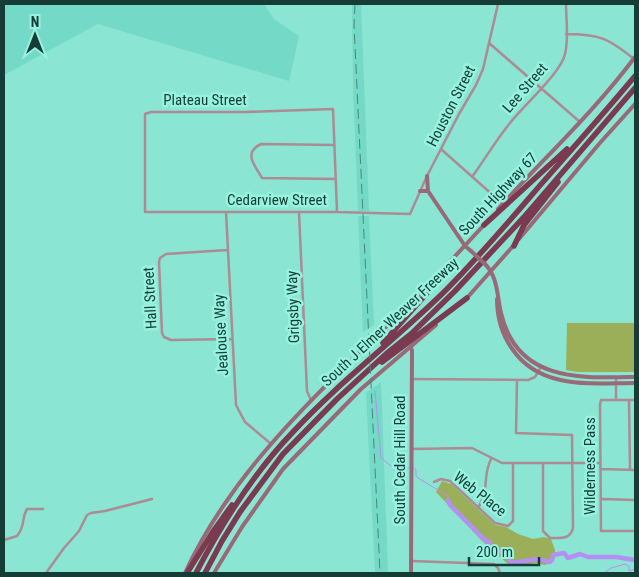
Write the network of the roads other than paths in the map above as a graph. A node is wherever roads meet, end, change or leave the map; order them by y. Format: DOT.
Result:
graph roads {
  1 [pos="498,4"];
  2 [pos="566,4"];
  3 [pos="566,34"];
  4 [pos="489,43"];
  5 [pos="634,58"];
  6 [pos="635,75"];
  7 [pos="540,88"];
  8 [pos="635,88"];
  9 [pos="635,92"];
  10 [pos="622,103"];
  11 [pos="635,104"];
  12 [pos="580,122"];
  13 [pos="594,124"];
  14 [pos="334,145"];
  15 [pos="441,150"];
  16 [pos="579,151"];
  17 [pos="427,176"];
  18 [pos="472,177"];
  19 [pos="336,179"];
  20 [pos="420,191"];
  21 [pos="428,191"];
  22 [pos="503,204"];
  23 [pos="145,212"];
  24 [pos="226,212"];
  25 [pos="299,212"];
  26 [pos="337,212"];
  27 [pos="410,214"];
  28 [pos="484,225"];
  29 [pos="457,234"];
  30 [pos="470,241"];
  31 [pos="465,246"];
  32 [pos="514,246"];
  33 [pos="228,250"];
  34 [pos="460,252"];
  35 [pos="445,268"];
  36 [pos="491,271"];
  37 [pos="497,292"];
  38 [pos="468,298"];
  39 [pos="232,339"];
  40 [pos="411,346"];
  41 [pos="375,353"];
  42 [pos="541,367"];
  43 [pos="538,372"];
  44 [pos="364,374"];
  45 [pos="580,377"];
  46 [pos="616,377"];
  47 [pos="635,377"];
  48 [pos="412,379"];
  49 [pos="517,380"];
  50 [pos="580,383"];
  51 [pos="616,383"];
  52 [pos="635,383"];
  53 [pos="311,400"];
  54 [pos="616,400"];
  55 [pos="630,400"];
  56 [pos="635,400"];
  57 [pos="270,443"];
  58 [pos="411,448"];
  59 [pos="491,459"];
  60 [pos="513,463"];
  61 [pos="543,463"];
  62 [pos="572,463"];
  63 [pos="600,463"];
  64 [pos="601,469"];
  65 [pos="630,470"];
  66 [pos="635,470"];
  67 [pos="434,482"];
  68 [pos="244,493"];
  69 [pos="152,499"];
  70 [pos="602,499"];
  71 [pos="635,500"];
  72 [pos="478,508"];
  73 [pos="43,509"];
  74 [pos="635,531"];
  75 [pos="4,540"];
  76 [pos="411,561"];
  77 [pos="46,573"];
  78 [pos="186,573"];
  79 [pos="196,573"];
  80 [pos="205,573"];
  81 [pos="214,573"];
  82 [pos="411,573"];
  83 [pos="500,573"];
  1 -- 4 [label="street, Houston Street"];
  2 -- 3 [label="street, Lee Street"];
  3 -- 5 [label="street"];
  3 -- 7 [label="street, Lee Street"];
  4 -- 7 [label="street"];
  4 -- 15 [label="street, Houston Street"];
  5 -- 12 [label="main road, South Highway 67"];
  6 -- 13 [label="highway, South J Elmer Weaver Freeway"];
  7 -- 12 [label="street"];
  7 -- 18 [label="street, Lee Street"];
  8 -- 10 [label="highway, South J Elmer Weaver Freeway"];
  9 -- 10 [label="highway"];
  10 -- 16 [label="highway, South J Elmer Weaver Freeway"];
  11 -- 32 [label="main road"];
  12 -- 22 [label="main road, South Highway 67"];
  13 -- 28 [label="highway"];
  13 -- 41 [label="highway, South J Elmer Weaver Freeway"];
  14 -- 19 [label="street"];
  14 -- 19 [label="street"];
  14 -- 23 [label="street, Plateau Street"];
  15 -- 17 [label="street, Houston Street"];
  15 -- 18 [label="street"];
  16 -- 32 [label="highway"];
  16 -- 44 [label="highway, South J Elmer Weaver Freeway"];
  17 -- 20 [label="street, Houston Street"];
  17 -- 21 [label="main road"];
  18 -- 22 [label="street"];
  19 -- 26 [label="street"];
  20 -- 21 [label="main road"];
  20 -- 27 [label="street, Houston Street"];
  21 -- 29 [label="main road"];
  22 -- 28 [label="main road, South Highway 67"];
  23 -- 24 [label="street, Cedarview Street"];
  24 -- 25 [label="street, Cedarview Street"];
  24 -- 33 [label="street, Jealouse Way"];
  25 -- 26 [label="street, Cedarview Street"];
  25 -- 53 [label="street, Grigsby Way"];
  26 -- 27 [label="street, Cedarview Street"];
  28 -- 30 [label="main road, South Highway 67"];
  29 -- 30 [label="main road"];
  29 -- 31 [label="main road"];
  29 -- 34 [label="main road"];
  30 -- 31 [label="main road, South Highway 67"];
  31 -- 34 [label="main road, South Highway 67"];
  31 -- 36 [label="main road, bridge"];
  32 -- 36 [label="main road"];
  33 -- 39 [label="street, Jealouse Way"];
  33 -- 39 [label="street, Hall Street"];
  34 -- 35 [label="main road, South Highway 67"];
  35 -- 41 [label="highway"];
  35 -- 53 [label="main road, South Highway 67"];
  36 -- 37 [label="main road"];
  36 -- 38 [label="main road"];
  37 -- 42 [label="main road"];
  37 -- 43 [label="main road"];
  38 -- 40 [label="main road"];
  38 -- 44 [label="highway"];
  39 -- 57 [label="street, Jealouse Way"];
  40 -- 48 [label="main road, South Cedar Hill Road"];
  40 -- 81 [label="main road"];
  41 -- 68 [label="highway, South J Elmer Weaver Freeway"];
  42 -- 43 [label="street"];
  42 -- 45 [label="main road"];
  43 -- 49 [label="street"];
  43 -- 50 [label="main road"];
  44 -- 80 [label="highway, South J Elmer Weaver Freeway"];
  45 -- 46 [label="main road"];
  45 -- 50 [label="main road"];
  46 -- 47 [label="main road"];
  46 -- 51 [label="street"];
  48 -- 49 [label="street"];
  48 -- 58 [label="main road, South Cedar Hill Road"];
  49 -- 62 [label="street"];
  50 -- 51 [label="main road"];
  51 -- 52 [label="main road"];
  51 -- 54 [label="street"];
  53 -- 57 [label="main road, South Highway 67"];
  54 -- 55 [label="street"];
  54 -- 63 [label="street, Wilderness Pass"];
  55 -- 56 [label="street"];
  55 -- 65 [label="street"];
  57 -- 78 [label="main road, South Highway 67"];
  58 -- 59 [label="street"];
  58 -- 76 [label="main road, South Cedar Hill Road"];
  59 -- 60 [label="street"];
  59 -- 72 [label="street"];
  60 -- 61 [label="street"];
  60 -- 72 [label="street, Web Place"];
  61 -- 62 [label="street"];
  61 -- 62 [label="street"];
  62 -- 63 [label="street"];
  63 -- 64 [label="street, Wilderness Pass"];
  64 -- 65 [label="street"];
  64 -- 70 [label="street, Wilderness Pass"];
  65 -- 66 [label="street"];
  67 -- 72 [label="street, Web Place"];
  68 -- 78 [label="highway"];
  68 -- 79 [label="highway, South J Elmer Weaver Freeway"];
  69 -- 77 [label="street"];
  70 -- 71 [label="street"];
  70 -- 74 [label="street, Wilderness Pass"];
  73 -- 75 [label="street"];
  76 -- 82 [label="main road, South Cedar Hill Road"];
  76 -- 83 [label="street"];
}
